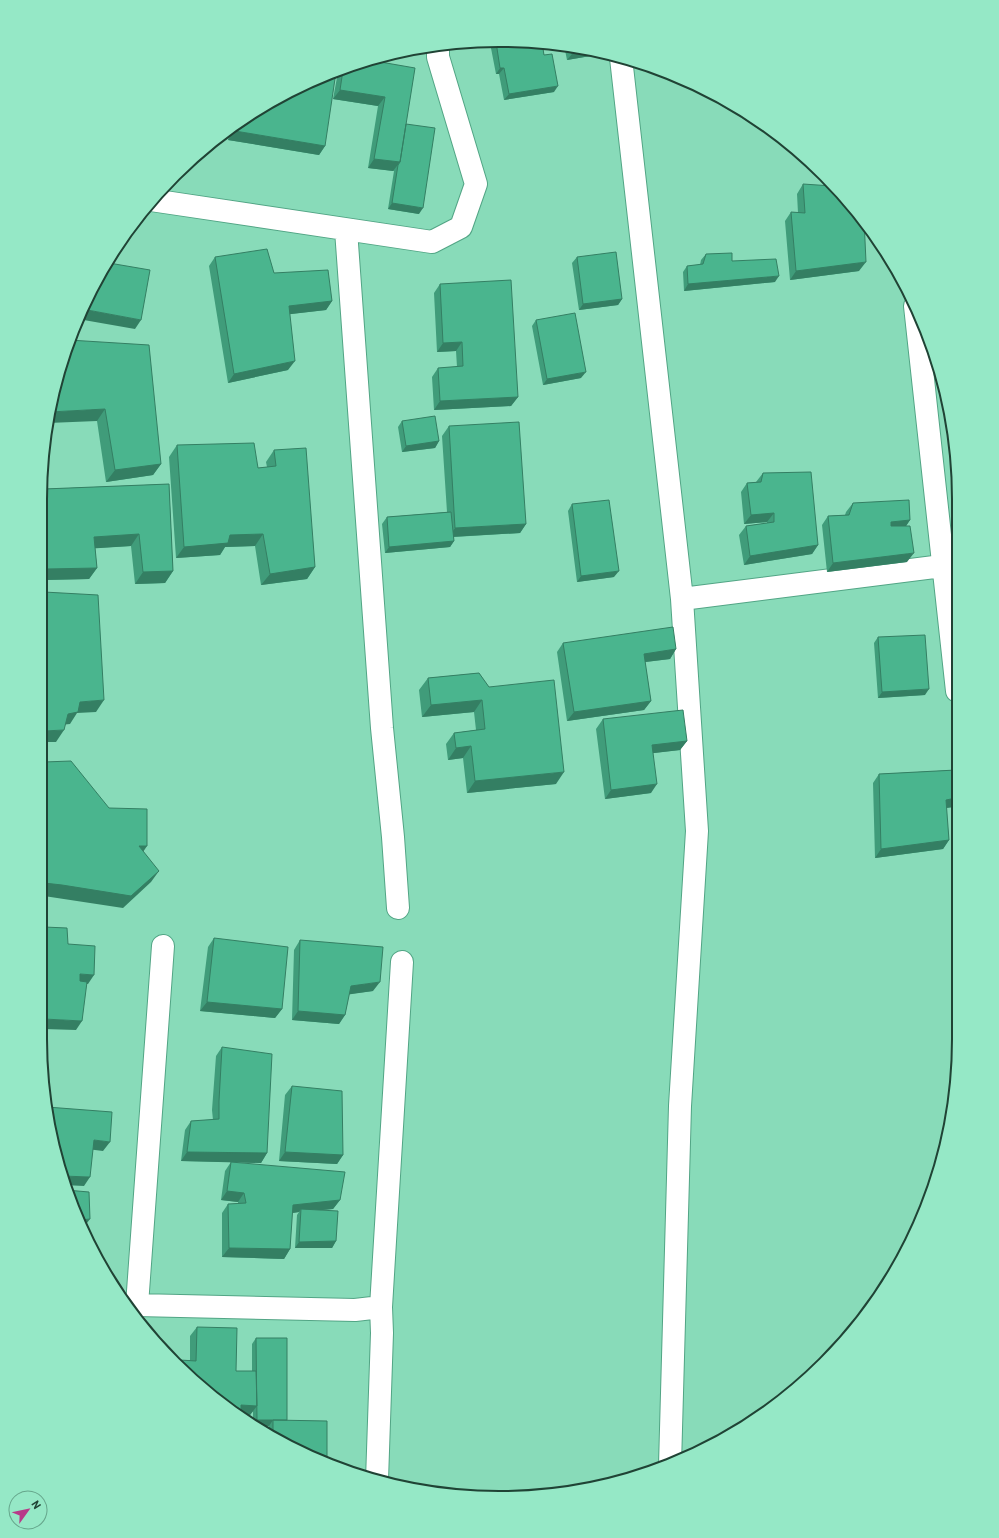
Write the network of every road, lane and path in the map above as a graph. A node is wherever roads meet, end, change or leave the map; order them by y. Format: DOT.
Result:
graph roads {
  1 [pos="438,51"];
  2 [pos="623,64"];
  3 [pos="159,201"];
  4 [pos="346,230"];
  5 [pos="918,325"];
  6 [pos="951,564"];
  7 [pos="952,585"];
  8 [pos="682,599"];
  9 [pos="398,908"];
  10 [pos="163,946"];
  11 [pos="402,962"];
  12 [pos="133,1304"];
  13 [pos="380,1307"];
  14 [pos="137,1308"];
  15 [pos="670,1458"];
  16 [pos="378,1475"];
  1 -- 4 [label="street"];
  2 -- 8 [label="street"];
  3 -- 4 [label="street"];
  4 -- 9 [label="street"];
  5 -- 6 [label="street"];
  6 -- 7 [label="street"];
  6 -- 8 [label="street"];
  8 -- 15 [label="street"];
  10 -- 12 [label="street"];
  11 -- 13 [label="street"];
  13 -- 14 [label="street"];
  13 -- 16 [label="street"];
}
